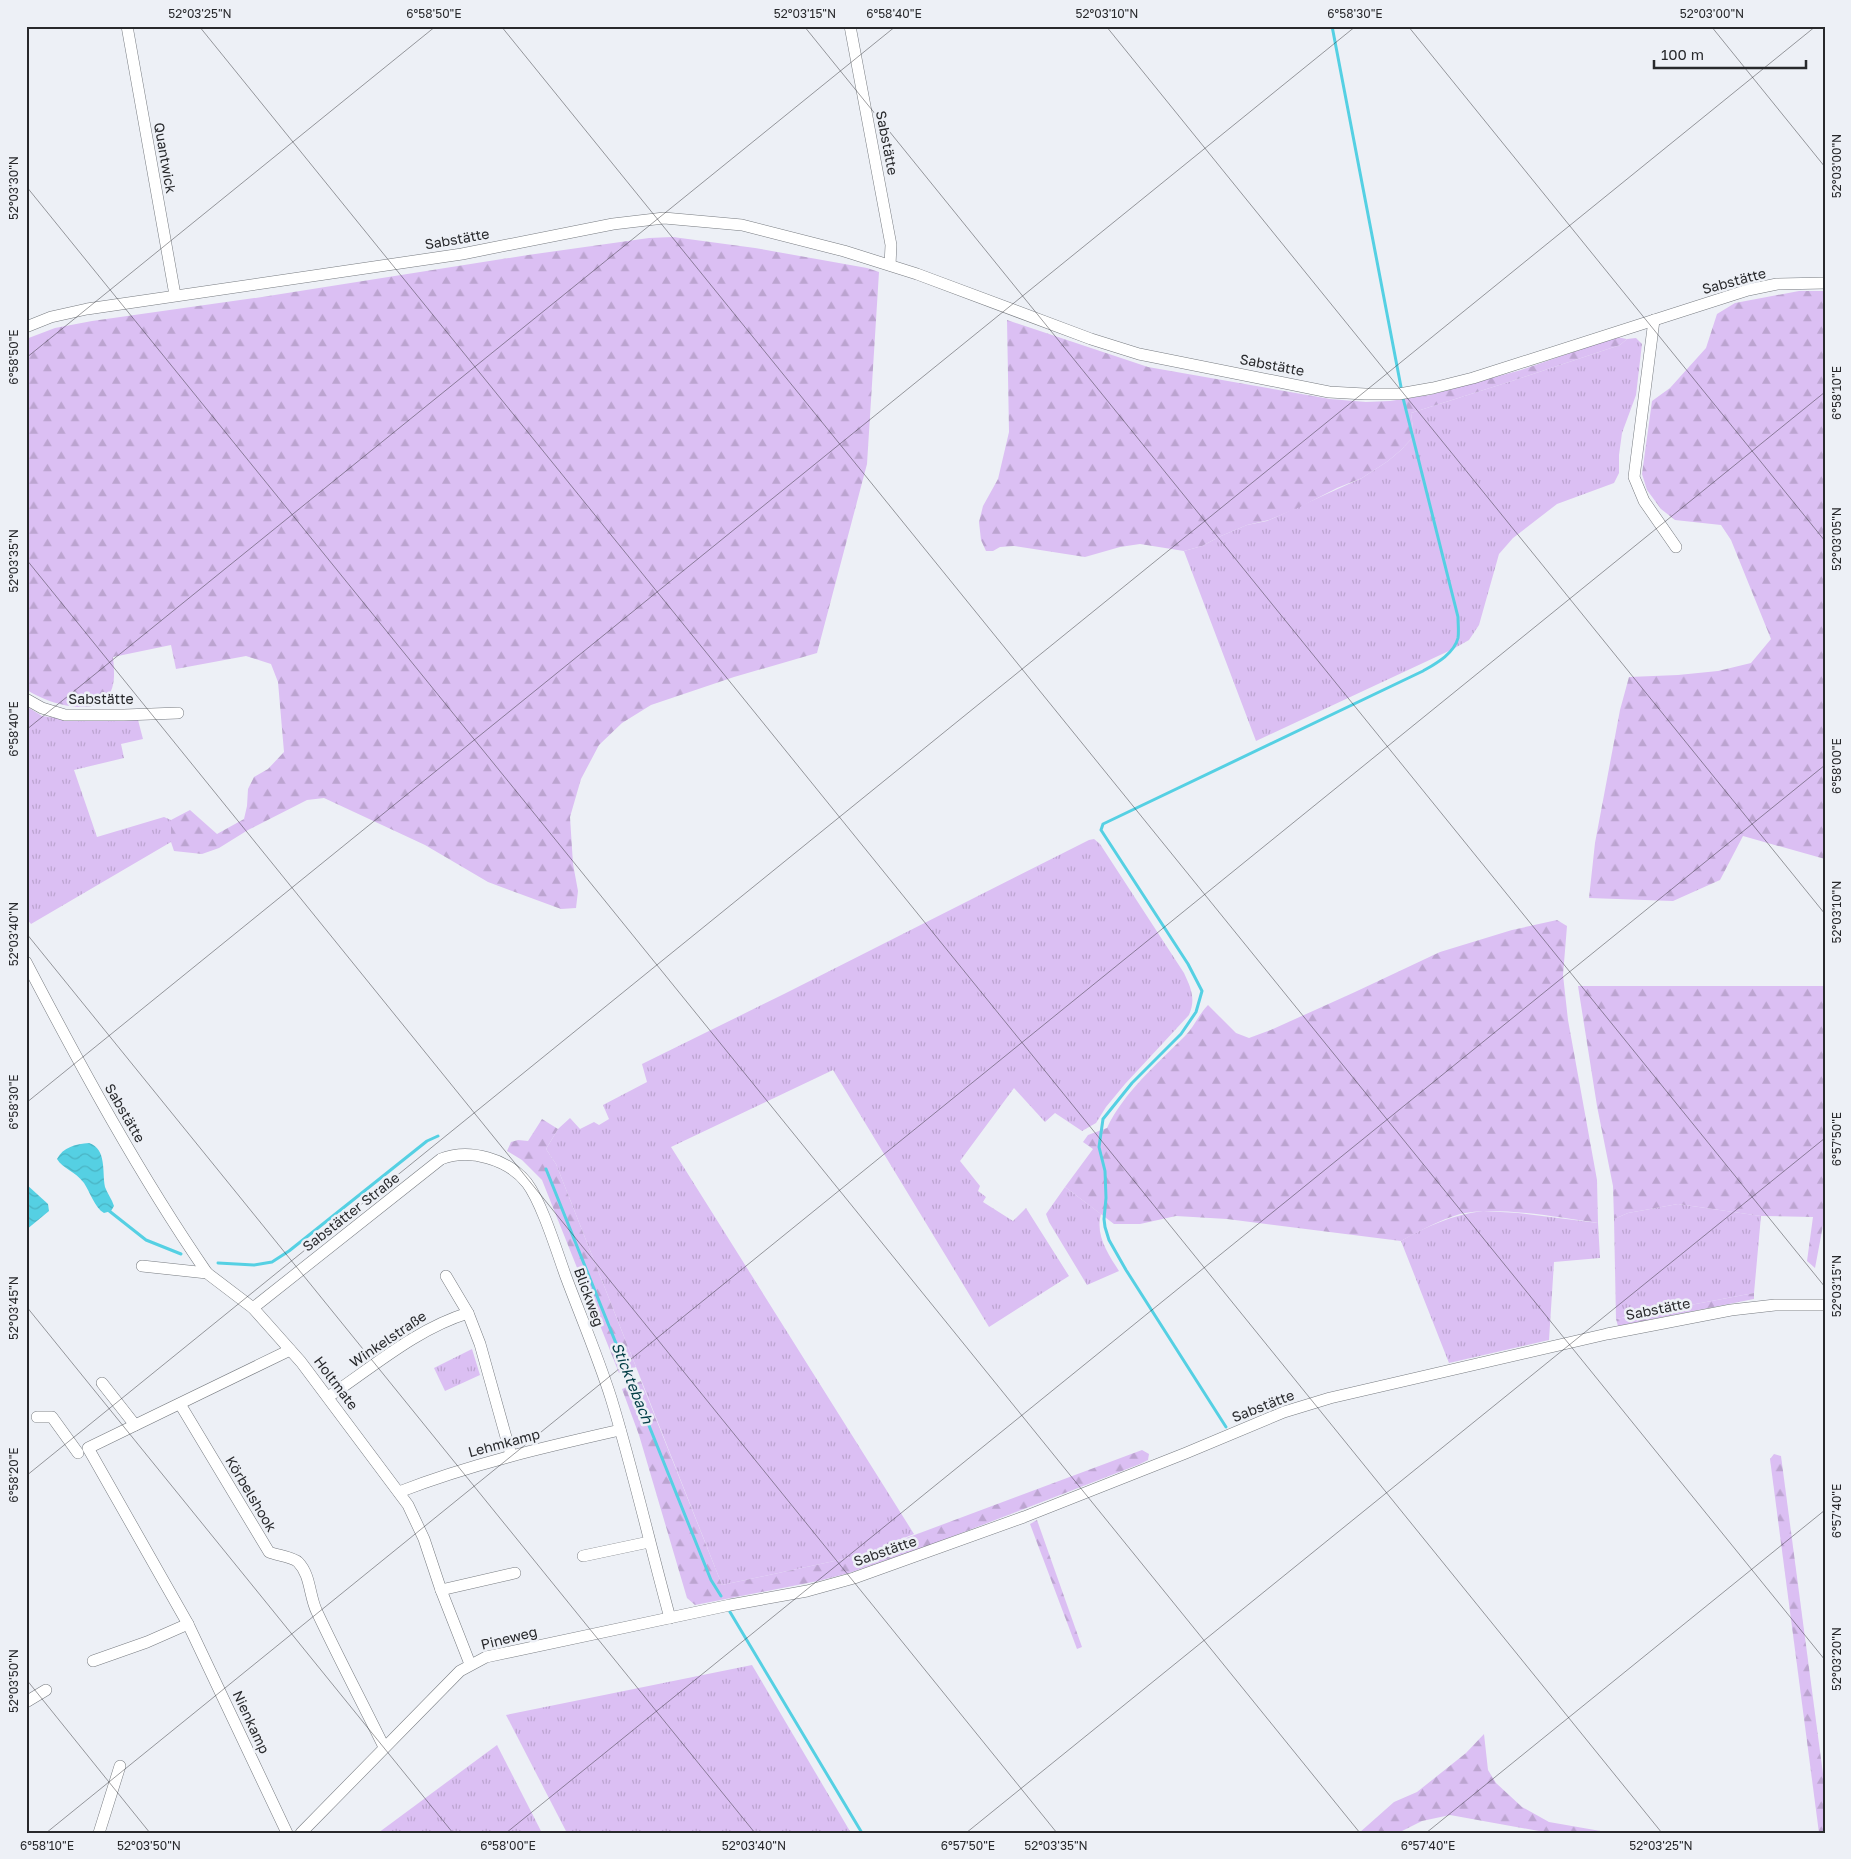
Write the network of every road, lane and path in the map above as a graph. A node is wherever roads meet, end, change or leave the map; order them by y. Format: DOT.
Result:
graph roads {
  1 [pos="127,26"];
  2 [pos="850,26"];
  3 [pos="890,265"];
  4 [pos="1825,283"];
  5 [pos="175,295"];
  6 [pos="1654,320"];
  7 [pos="26,327"];
  8 [pos="1676,547"];
  9 [pos="26,698"];
  10 [pos="178,713"];
  11 [pos="26,962"];
  12 [pos="473,1155"];
  13 [pos="142,1266"];
  14 [pos="207,1273"];
  15 [pos="446,1276"];
  16 [pos="1825,1305"];
  17 [pos="253,1308"];
  18 [pos="468,1312"];
  19 [pos="290,1350"];
  20 [pos="102,1383"];
  21 [pos="328,1397"];
  22 [pos="180,1404"];
  23 [pos="37,1418"];
  24 [pos="135,1425"];
  25 [pos="620,1430"];
  26 [pos="79,1452"];
  27 [pos="511,1455"];
  28 [pos="399,1492"];
  29 [pos="649,1542"];
  30 [pos="583,1556"];
  31 [pos="515,1573"];
  32 [pos="441,1590"];
  33 [pos="730,1605"];
  34 [pos="670,1618"];
  35 [pos="188,1624"];
  36 [pos="93,1661"];
  37 [pos="470,1664"];
  38 [pos="46,1690"];
  39 [pos="26,1702"];
  40 [pos="384,1747"];
  41 [pos="120,1766"];
  42 [pos="99,1833"];
  43 [pos="287,1833"];
  44 [pos="302,1833"];
  1 -- 5 [label="street, Quantwick"];
  2 -- 3 [label="street, Sabstätte"];
  3 -- 5 [label="street, Sabstätte"];
  3 -- 6 [label="street, Sabstätte"];
  4 -- 6 [label="street, Sabstätte"];
  5 -- 7 [label="street, Sabstätte"];
  6 -- 8 [label="street"];
  9 -- 10 [label="street, Sabstätte"];
  11 -- 14 [label="street, Sabstätte"];
  12 -- 17 [label="street, Sabstätter Straße"];
  12 -- 25 [label="street, Blickweg"];
  13 -- 14 [label="street"];
  14 -- 17 [label="street, Holtmate"];
  15 -- 18 [label="street"];
  16 -- 33 [label="street, Sabstätte"];
  17 -- 19 [label="street, Holtmate"];
  18 -- 21 [label="street, Winkelstraße"];
  18 -- 27 [label="street"];
  19 -- 21 [label="street, Holtmate"];
  19 -- 22 [label="street"];
  20 -- 24 [label="street"];
  21 -- 28 [label="street, Holtmate"];
  22 -- 24 [label="street"];
  22 -- 40 [label="street, Körbelshook"];
  23 -- 26 [label="street, Nienkamp"];
  24 -- 26 [label="street"];
  25 -- 27 [label="street, Lehmkamp"];
  25 -- 29 [label="street, Blickweg"];
  26 -- 35 [label="street, Nienkamp"];
  27 -- 28 [label="street, Lehmkamp"];
  28 -- 32 [label="street, Holtmate"];
  29 -- 30 [label="street"];
  29 -- 34 [label="street, Blickweg"];
  31 -- 32 [label="street"];
  32 -- 37 [label="street, Holtmate"];
  33 -- 34 [label="street, Pineweg"];
  34 -- 37 [label="street, Pineweg"];
  35 -- 36 [label="street"];
  35 -- 43 [label="street, Nienkamp"];
  37 -- 40 [label="street, Pineweg"];
  38 -- 39 [label="street"];
  40 -- 44 [label="street, Pineweg"];
  41 -- 42 [label="street"];
}
